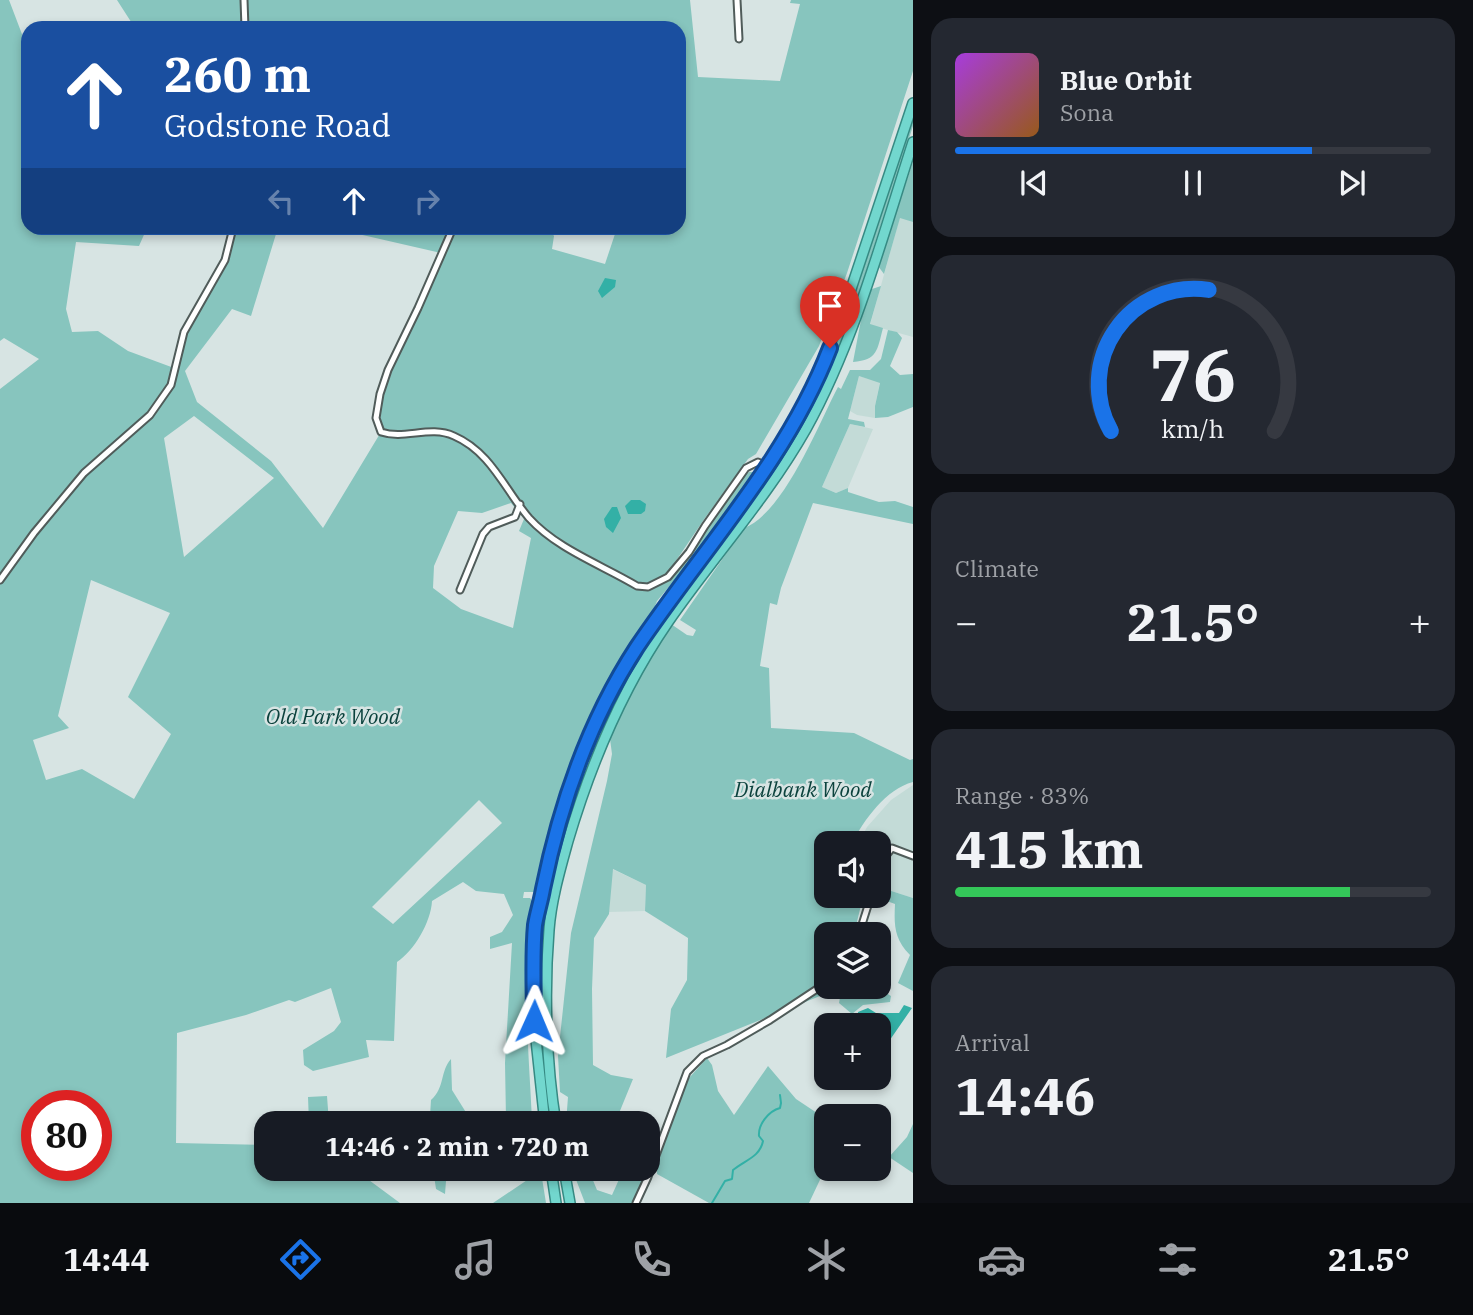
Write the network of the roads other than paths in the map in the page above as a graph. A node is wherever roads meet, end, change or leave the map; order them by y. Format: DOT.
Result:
graph roads {
  1 [pos="244,0"];
  2 [pos="737,0"];
  3 [pos="245,21"];
  4 [pos="739,39"];
  5 [pos="913,103"];
  6 [pos="913,142"];
  7 [pos="231,235"];
  8 [pos="450,235"];
  9 [pos="767,466"];
  10 [pos="520,504"];
  11 [pos="0,580"];
  12 [pos="460,590"];
  13 [pos="891,849"];
  14 [pos="913,856"];
  15 [pos="814,991"];
  16 [pos="544,1111"];
  17 [pos="555,1111"];
  18 [pos="553,1181"];
  19 [pos="566,1181"];
  20 [pos="556,1203"];
  21 [pos="569,1203"];
  22 [pos="636,1203"];
  1 -- 3 [label="street"];
  2 -- 4 [label="street"];
  5 -- 9 [label="highway"];
  6 -- 17 [label="highway"];
  7 -- 11 [label="street"];
  8 -- 10 [label="street"];
  9 -- 10 [label="street"];
  9 -- 16 [label="highway"];
  10 -- 12 [label="street"];
  13 -- 14 [label="street"];
  15 -- 22 [label="street"];
  18 -- 20 [label="highway"];
  19 -- 21 [label="highway"];
}
